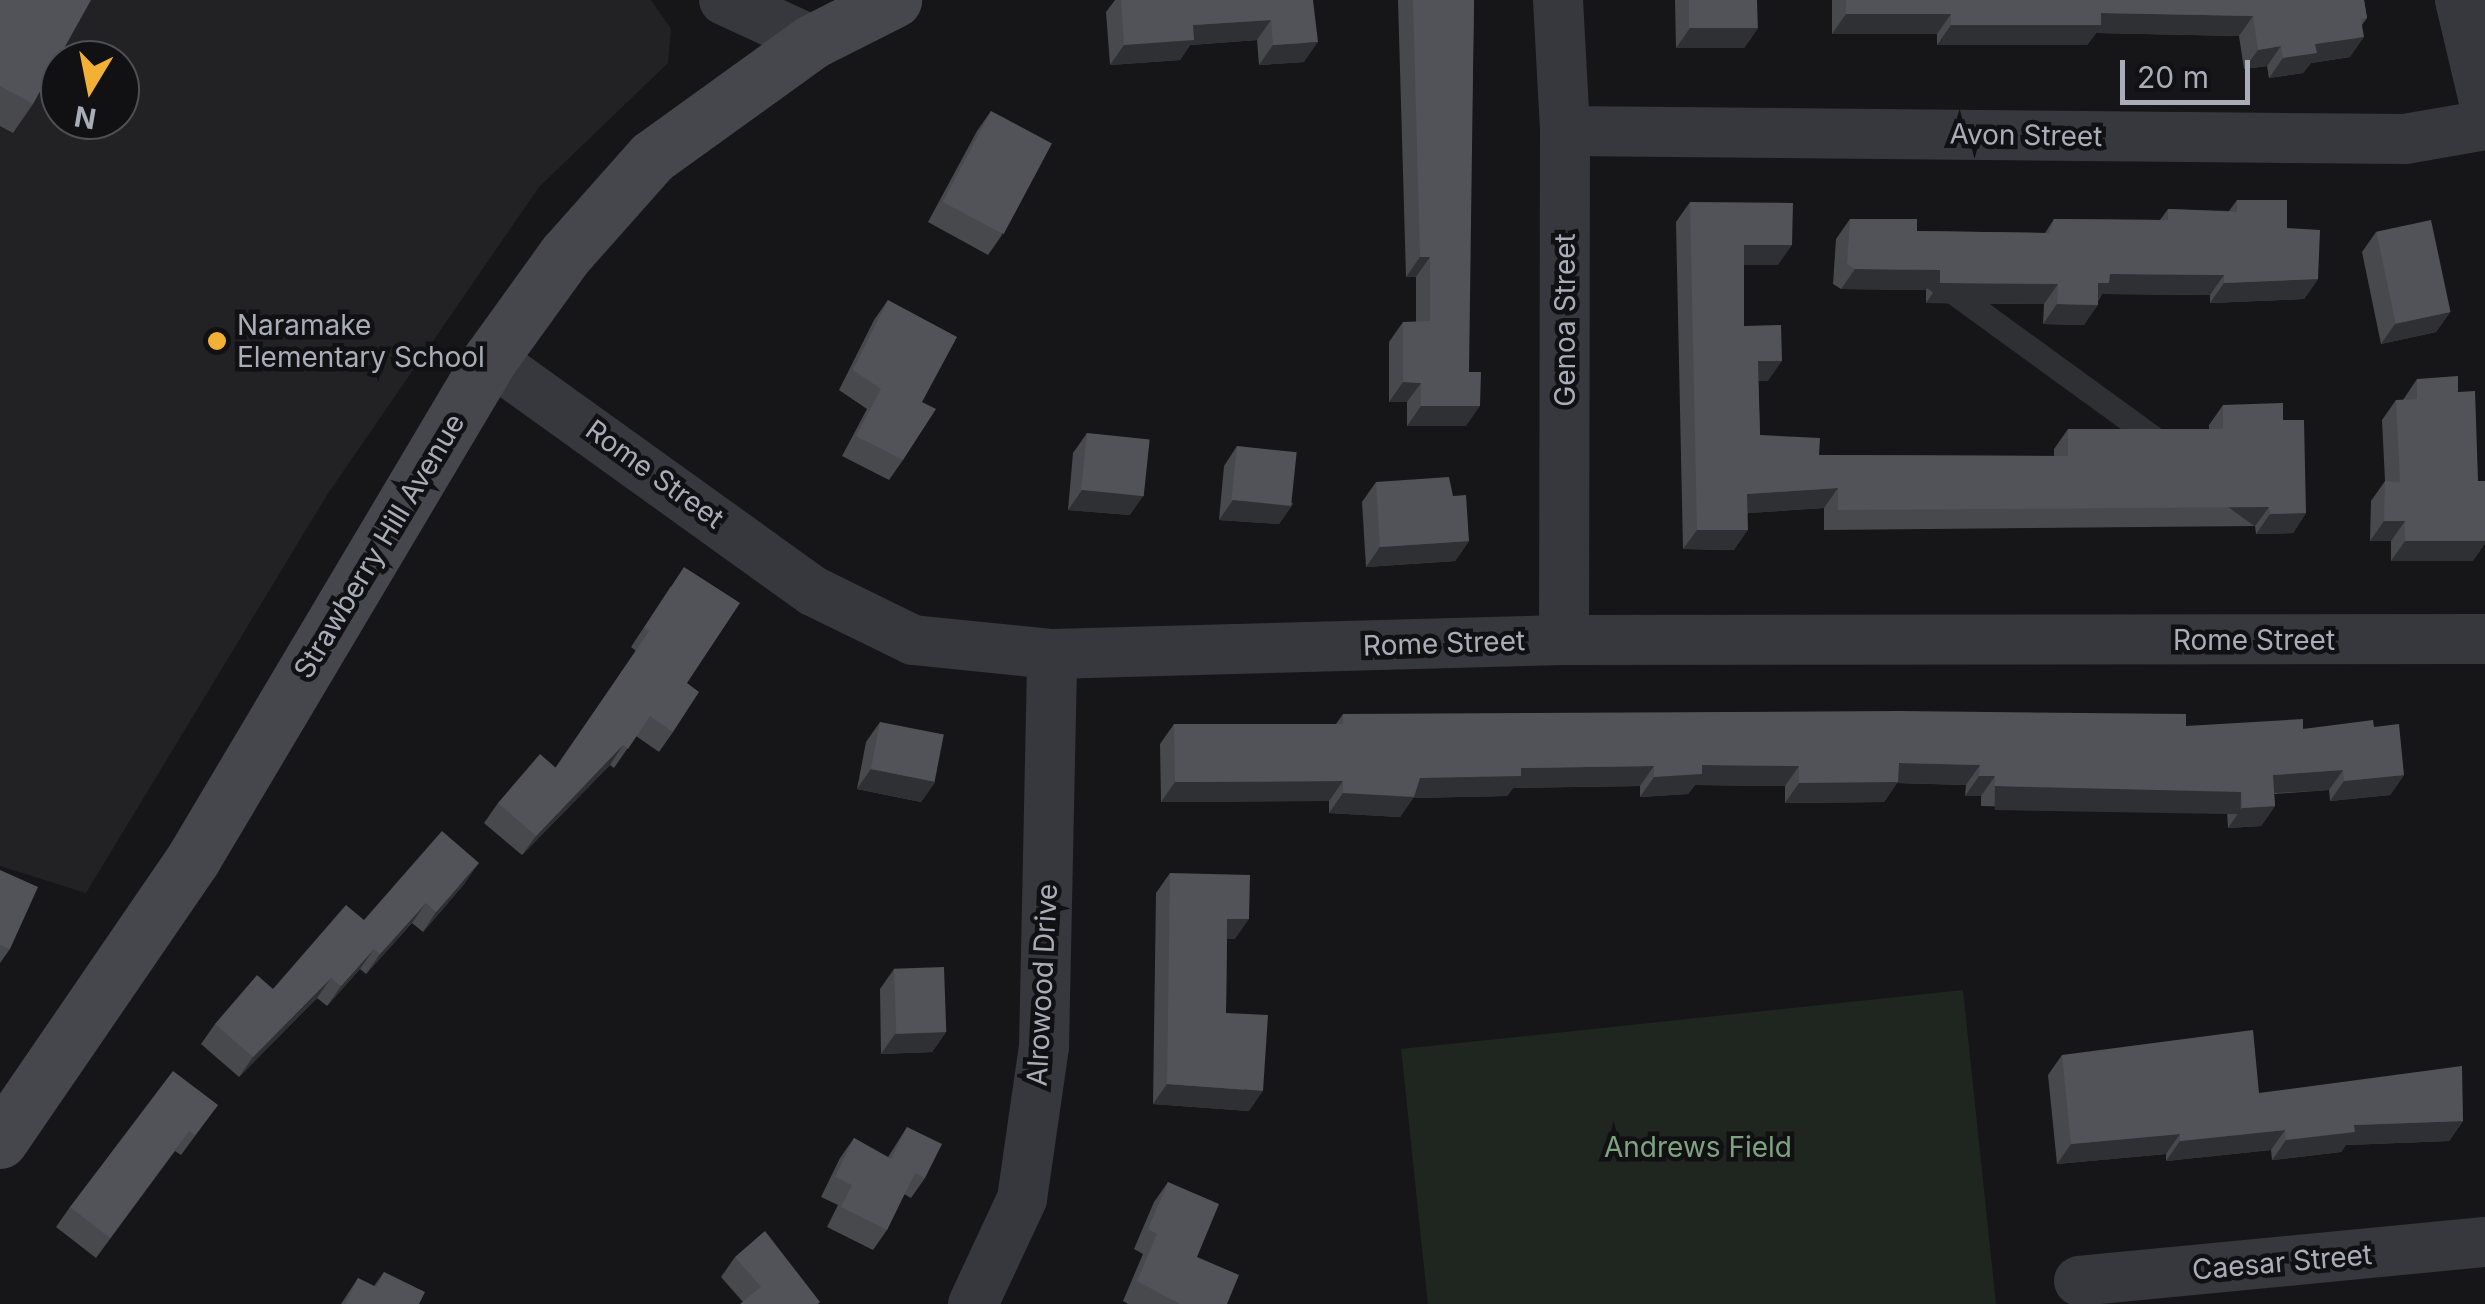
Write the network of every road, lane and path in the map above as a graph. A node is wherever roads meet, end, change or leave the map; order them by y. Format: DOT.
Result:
graph roads {
  1 [pos="724,0"];
  2 [pos="894,0"];
  3 [pos="1558,0"];
  4 [pos="2460,0"];
  5 [pos="813,42"];
  6 [pos="2485,106"];
  7 [pos="2485,125"];
  8 [pos="1565,132"];
  9 [pos="490,359"];
  10 [pos="1564,640"];
  11 [pos="2485,640"];
  12 [pos="1052,654"];
  13 [pos="0,1141"];
  14 [pos="2485,1242"];
  15 [pos="2079,1281"];
  16 [pos="973,1304"];
  1 -- 5 [label="street"];
  2 -- 5 [label="main road, Strawberry Hill Avenue"];
  3 -- 8 [label="street, Genoa Street"];
  4 -- 6 [label="street"];
  5 -- 9 [label="main road, Strawberry Hill Avenue"];
  7 -- 8 [label="street, Avon Street"];
  8 -- 10 [label="street, Genoa Street"];
  9 -- 12 [label="street, Rome Street"];
  9 -- 13 [label="main road, Strawberry Hill Avenue"];
  10 -- 11 [label="street, Rome Street"];
  10 -- 12 [label="street, Rome Street"];
  12 -- 16 [label="street, Alrowood Drive"];
  14 -- 15 [label="street, Caesar Street"];
}
